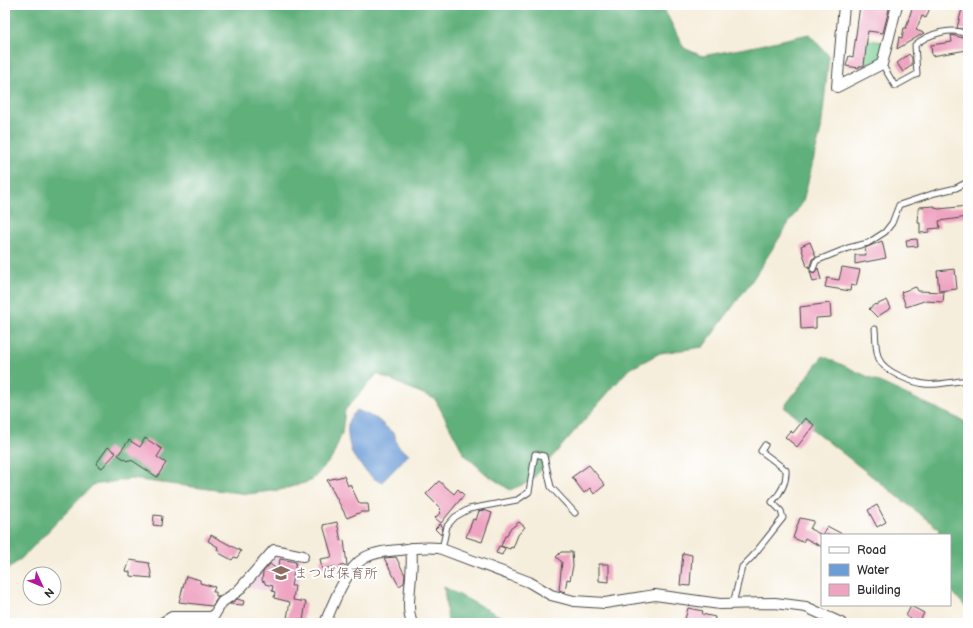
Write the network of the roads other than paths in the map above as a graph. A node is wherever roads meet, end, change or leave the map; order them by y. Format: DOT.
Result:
graph roads {
  1 [pos="844,5"];
  2 [pos="898,5"];
  3 [pos="968,35"];
  4 [pos="882,64"];
  5 [pos="968,182"];
  6 [pos="813,269"];
  7 [pos="875,329"];
  8 [pos="968,380"];
  9 [pos="765,445"];
  10 [pos="576,514"];
  11 [pos="410,548"];
  12 [pos="442,549"];
  13 [pos="303,556"];
  14 [pos="733,604"];
  15 [pos="162,623"];
  16 [pos="325,623"];
  17 [pos="412,623"];
  18 [pos="841,623"];
  1 -- 4 [label="street"];
  2 -- 4 [label="street"];
  3 -- 4 [label="lane"];
  5 -- 6 [label="lane"];
  7 -- 8 [label="lane"];
  9 -- 14 [label="lane"];
  10 -- 12 [label="lane"];
  11 -- 12 [label="street"];
  11 -- 16 [label="street"];
  11 -- 17 [label="street"];
  12 -- 14 [label="street"];
  13 -- 15 [label="street"];
  14 -- 18 [label="street"];
}
